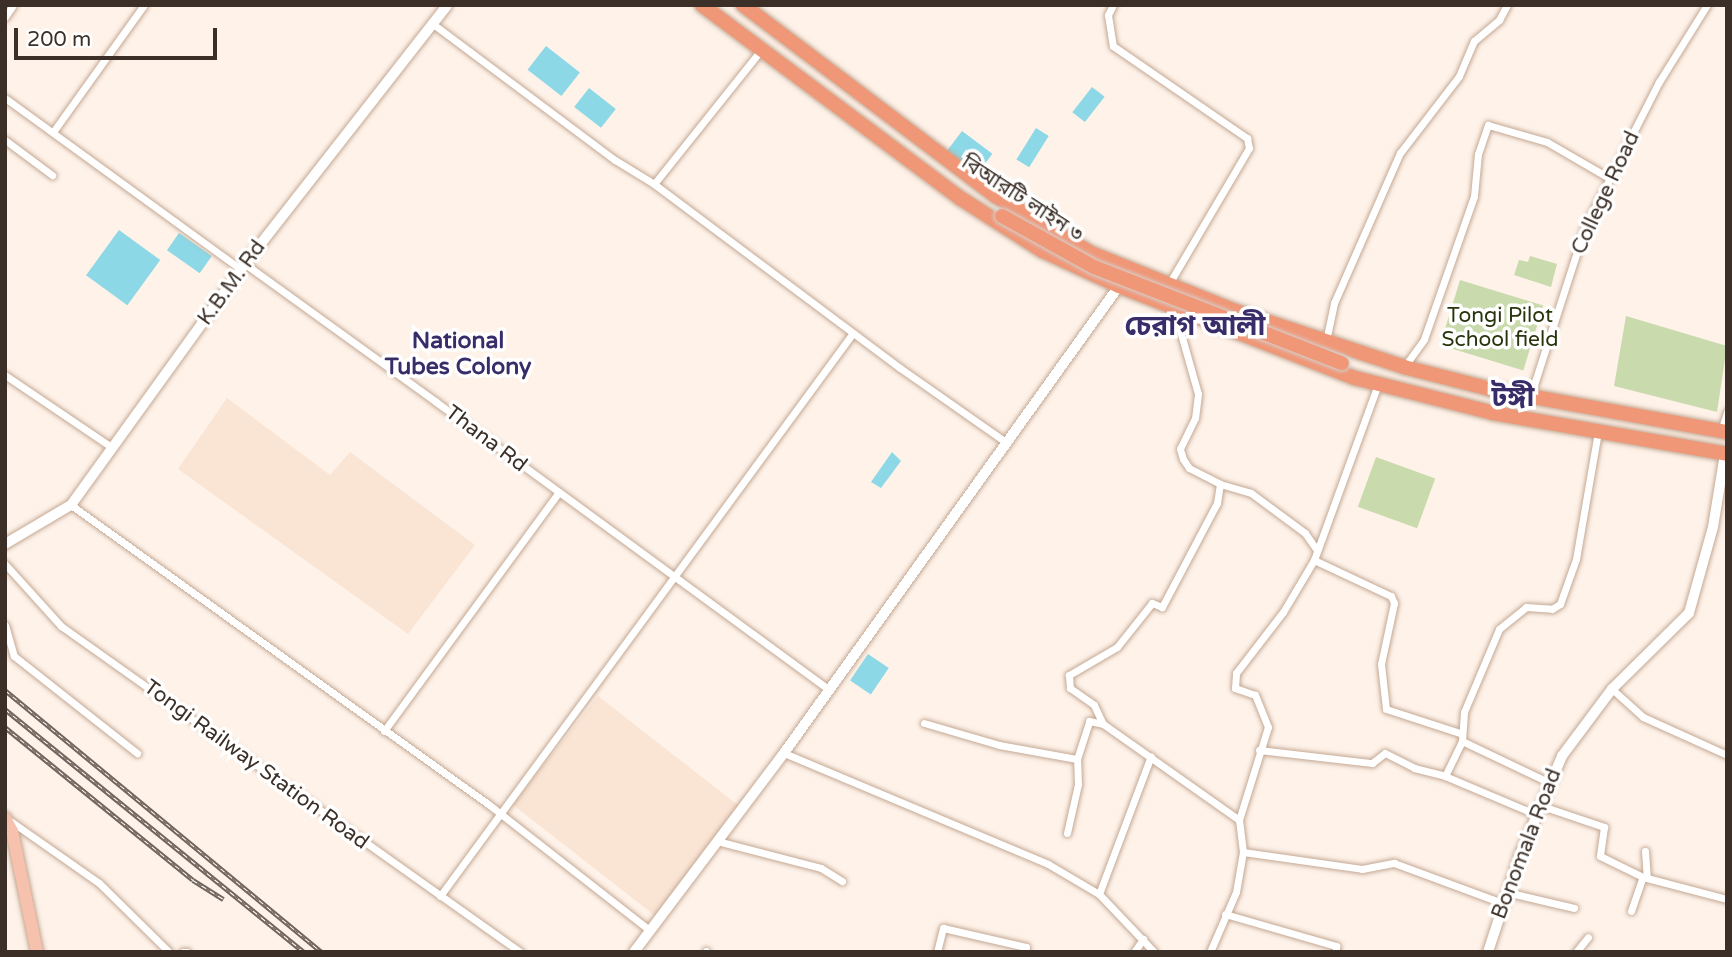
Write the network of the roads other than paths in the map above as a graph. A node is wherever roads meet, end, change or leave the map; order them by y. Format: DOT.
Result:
graph roads {
  1 [pos="13,5"];
  2 [pos="144,5"];
  3 [pos="447,5"];
  4 [pos="702,5"];
  5 [pos="716,5"];
  6 [pos="743,5"];
  7 [pos="1113,5"];
  8 [pos="1507,5"];
  9 [pos="1707,5"];
  10 [pos="5,17"];
  11 [pos="433,24"];
  12 [pos="761,50"];
  13 [pos="5,98"];
  14 [pos="53,132"];
  15 [pos="6,141"];
  16 [pos="52,175"];
  17 [pos="1609,178"];
  18 [pos="654,184"];
  19 [pos="245,264"];
  20 [pos="1169,284"];
  21 [pos="1119,286"];
  22 [pos="1173,308"];
  23 [pos="853,333"];
  24 [pos="1326,342"];
  25 [pos="1342,363"];
  26 [pos="1404,367"];
  27 [pos="5,375"];
  28 [pos="1378,384"];
  29 [pos="1531,394"];
  30 [pos="1727,412"];
  31 [pos="1598,431"];
  32 [pos="1724,432"];
  33 [pos="1007,443"];
  34 [pos="113,448"];
  35 [pos="1726,454"];
  36 [pos="1220,484"];
  37 [pos="559,492"];
  38 [pos="71,505"];
  39 [pos="5,544"];
  40 [pos="1317,550"];
  41 [pos="1314,560"];
  42 [pos="5,564"];
  43 [pos="674,577"];
  44 [pos="5,625"];
  45 [pos="1612,689"];
  46 [pos="828,690"];
  47 [pos="924,723"];
  48 [pos="1103,724"];
  49 [pos="384,731"];
  50 [pos="1461,737"];
  51 [pos="1259,750"];
  52 [pos="137,753"];
  53 [pos="784,753"];
  54 [pos="1727,755"];
  55 [pos="1151,756"];
  56 [pos="1077,759"];
  57 [pos="1445,776"];
  58 [pos="1548,782"];
  59 [pos="1537,809"];
  60 [pos="500,814"];
  61 [pos="5,818"];
  62 [pos="1239,820"];
  63 [pos="1067,833"];
  64 [pos="717,841"];
  65 [pos="1645,851"];
  66 [pos="1243,852"];
  67 [pos="1645,877"];
  68 [pos="842,881"];
  69 [pos="1099,894"];
  70 [pos="440,896"];
  71 [pos="1504,898"];
  72 [pos="1727,899"];
  73 [pos="1574,908"];
  74 [pos="1631,911"];
  75 [pos="1225,914"];
  76 [pos="649,930"];
  77 [pos="1588,937"];
  78 [pos="1143,939"];
  79 [pos="37,952"];
  80 [pos="169,952"];
  81 [pos="520,952"];
  82 [pos="634,952"];
  83 [pos="937,952"];
  84 [pos="1025,952"];
  85 [pos="1134,952"];
  86 [pos="1154,952"];
  87 [pos="1210,952"];
  88 [pos="1336,952"];
  89 [pos="1488,952"];
  90 [pos="1576,952"];
  1 -- 10 [label="street"];
  2 -- 14 [label="street"];
  3 -- 11 [label="street, K.B.M. Rd"];
  4 -- 12 [label="highway"];
  5 -- 25 [label="highway, বিআরটি লাইন ৩, bridge"];
  6 -- 20 [label="highway"];
  7 -- 20 [label="street"];
  8 -- 24 [label="street"];
  9 -- 17 [label="street, College Road"];
  11 -- 18 [label="street"];
  11 -- 19 [label="street, K.B.M. Rd"];
  12 -- 18 [label="street"];
  12 -- 21 [label="highway"];
  13 -- 14 [label="street, Thana Rd"];
  14 -- 19 [label="street, Thana Rd"];
  15 -- 16 [label="street"];
  17 -- 26 [label="street"];
  17 -- 29 [label="street, College Road"];
  18 -- 23 [label="street"];
  19 -- 34 [label="street, K.B.M. Rd"];
  19 -- 37 [label="street, Thana Rd"];
  20 -- 24 [label="highway"];
  21 -- 22 [label="highway"];
  21 -- 33 [label="street"];
  22 -- 28 [label="highway"];
  22 -- 36 [label="street"];
  23 -- 33 [label="street"];
  23 -- 43 [label="street"];
  24 -- 26 [label="highway"];
  26 -- 29 [label="highway"];
  27 -- 34 [label="street"];
  28 -- 31 [label="highway"];
  28 -- 40 [label="street"];
  29 -- 32 [label="highway"];
  30 -- 32 [label="street"];
  31 -- 35 [label="highway"];
  31 -- 50 [label="street"];
  33 -- 46 [label="street"];
  34 -- 38 [label="street, K.B.M. Rd"];
  35 -- 45 [label="street, Bonomala Road"];
  36 -- 40 [label="street"];
  36 -- 48 [label="street"];
  37 -- 43 [label="street, Thana Rd"];
  37 -- 49 [label="street"];
  38 -- 39 [label="street, K.B.M. Rd"];
  38 -- 49 [label="street"];
  40 -- 41 [label="street"];
  41 -- 50 [label="street"];
  41 -- 51 [label="street"];
  42 -- 70 [label="street, Tongi Railway Station Road"];
  43 -- 46 [label="street, Thana Rd"];
  43 -- 60 [label="street"];
  44 -- 52 [label="street"];
  45 -- 54 [label="street"];
  45 -- 58 [label="street, Bonomala Road"];
  46 -- 53 [label="street"];
  47 -- 56 [label="street"];
  48 -- 55 [label="street"];
  48 -- 56 [label="street"];
  49 -- 60 [label="street"];
  50 -- 57 [label="street"];
  50 -- 58 [label="street"];
  51 -- 57 [label="street"];
  51 -- 62 [label="street"];
  53 -- 64 [label="street"];
  53 -- 69 [label="street"];
  55 -- 62 [label="street"];
  55 -- 69 [label="street"];
  56 -- 63 [label="street"];
  57 -- 59 [label="street"];
  58 -- 59 [label="street, Bonomala Road"];
  59 -- 67 [label="street"];
  59 -- 71 [label="street, Bonomala Road"];
  60 -- 70 [label="street"];
  60 -- 76 [label="street"];
  61 -- 79 [label="main road"];
  61 -- 80 [label="street"];
  62 -- 66 [label="street"];
  64 -- 68 [label="street"];
  64 -- 76 [label="street"];
  65 -- 67 [label="street"];
  66 -- 71 [label="street"];
  66 -- 75 [label="street"];
  67 -- 72 [label="street"];
  67 -- 74 [label="street"];
  69 -- 78 [label="street"];
  70 -- 81 [label="street, Tongi Railway Station Road"];
  71 -- 73 [label="street"];
  71 -- 89 [label="street, Bonomala Road"];
  75 -- 87 [label="street"];
  75 -- 88 [label="street"];
  76 -- 82 [label="street"];
  77 -- 90 [label="street"];
  78 -- 85 [label="street"];
  78 -- 86 [label="street"];
  83 -- 84 [label="street"];
}
